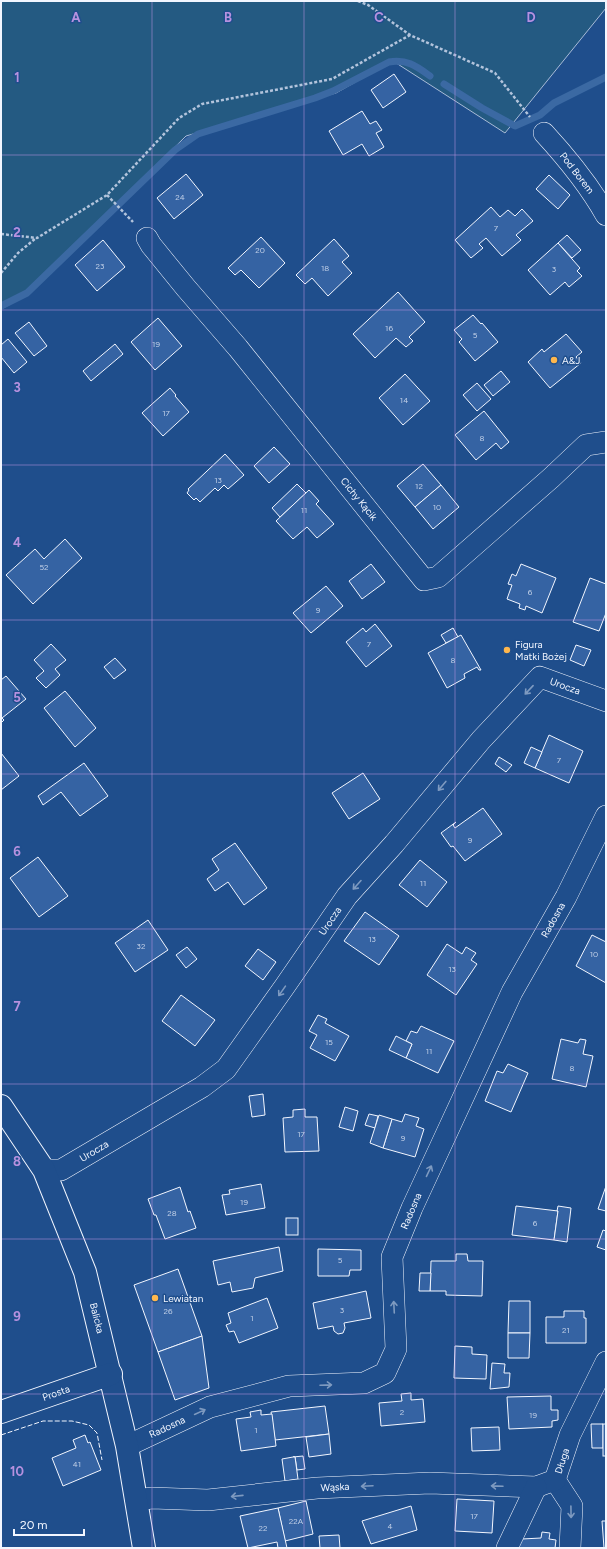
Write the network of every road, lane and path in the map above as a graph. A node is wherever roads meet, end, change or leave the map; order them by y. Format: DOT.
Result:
graph roads {
  1 [pos="358,1"];
  2 [pos="367,1"];
  3 [pos="368,5"];
  4 [pos="410,35"];
  5 [pos="528,114"];
  6 [pos="544,133"];
  7 [pos="108,196"];
  8 [pos="125,213"];
  9 [pos="606,215"];
  10 [pos="1,234"];
  11 [pos="36,238"];
  12 [pos="148,238"];
  13 [pos="1,273"];
  14 [pos="606,442"];
  15 [pos="603,700"];
  16 [pos="606,816"];
  17 [pos="1,1106"];
  18 [pos="44,1170"];
  19 [pos="606,1362"];
  20 [pos="111,1374"];
  21 [pos="1,1412"];
  22 [pos="127,1446"];
  23 [pos="555,1480"];
  24 [pos="536,1487"];
  25 [pos="136,1500"];
  26 [pos="571,1547"];
  27 [pos="144,1548"];
  28 [pos="507,1548"];
  1 -- 3 [label="path"];
  2 -- 3 [label="path"];
  3 -- 4 [label="path"];
  4 -- 5 [label="path"];
  4 -- 7 [label="path"];
  6 -- 9 [label="street, Pod Borem"];
  7 -- 8 [label="path"];
  7 -- 11 [label="path"];
  10 -- 11 [label="path"];
  11 -- 13 [label="path"];
  12 -- 14 [label="street, Cichy Kącik"];
  15 -- 18 [label="street, Urocza, one-way"];
  22 -- 16 [label="street, Radosna, one-way"];
  17 -- 18 [label="main road, Balicka"];
  18 -- 20 [label="main road, Balicka"];
  19 -- 23 [label="street, Długa"];
  20 -- 21 [label="main road, Prosta"];
  20 -- 22 [label="main road, Balicka"];
  22 -- 25 [label="main road, Balicka"];
  23 -- 24 [label="street, Długa"];
  23 -- 26 [label="street, one-way"];
  24 -- 25 [label="street, Wąska, one-way"];
  24 -- 28 [label="street"];
  25 -- 27 [label="main road, Balicka"];
}
